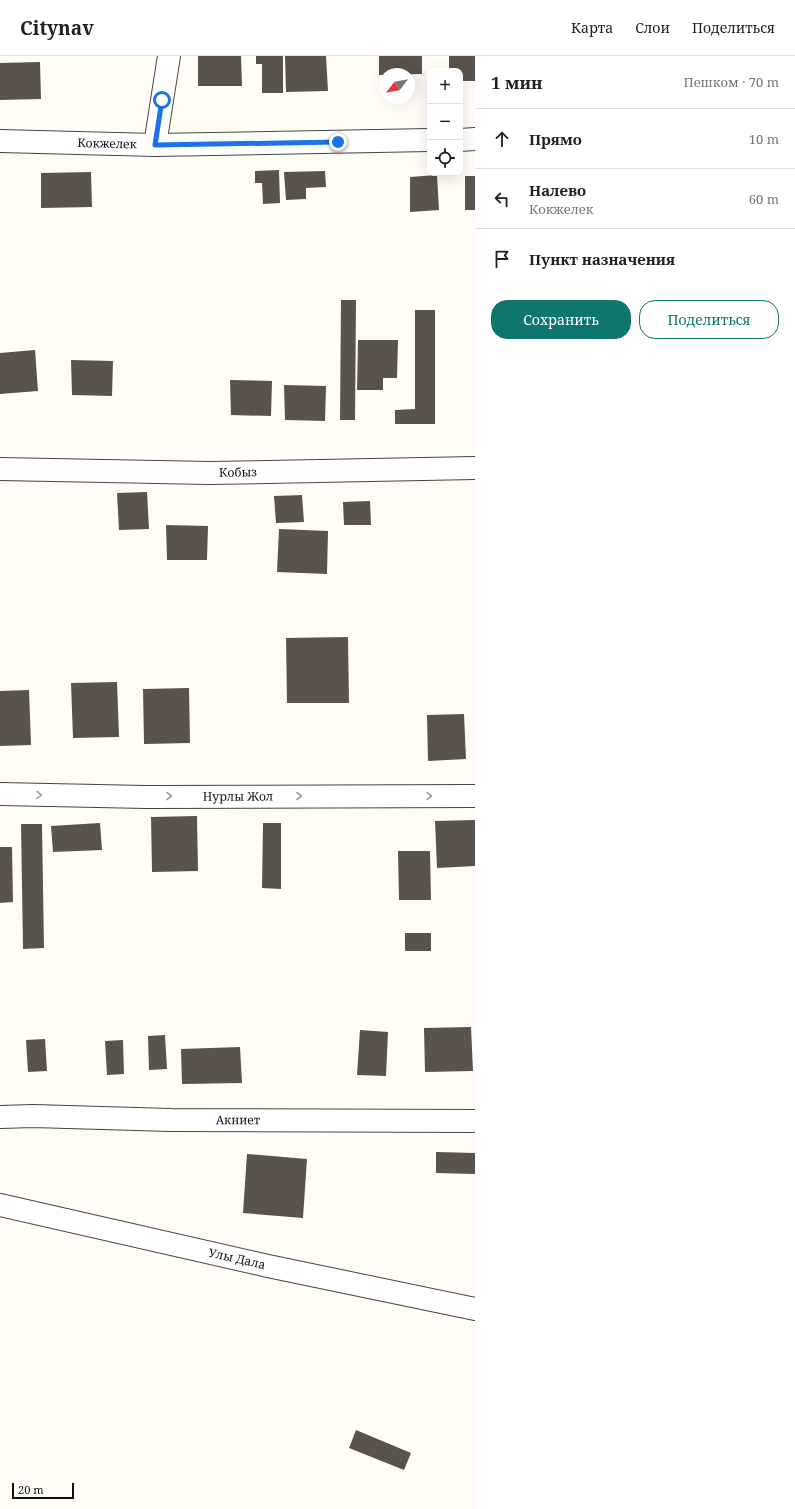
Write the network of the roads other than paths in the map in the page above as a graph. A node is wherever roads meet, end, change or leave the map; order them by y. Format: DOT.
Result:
graph roads {
  1 [pos="169,56"];
  2 [pos="475,139"];
  3 [pos="427,140"];
  4 [pos="463,140"];
  5 [pos="0,141"];
  6 [pos="155,145"];
  7 [pos="475,468"];
  8 [pos="0,469"];
  9 [pos="0,794"];
  10 [pos="475,796"];
  11 [pos="0,1118"];
  12 [pos="475,1121"];
  13 [pos="0,1205"];
  14 [pos="475,1309"];
  1 -- 6 [label="street"];
  2 -- 4 [label="street"];
  3 -- 6 [label="street, Кокжелек"];
  5 -- 6 [label="street, Кокжелек"];
  7 -- 8 [label="street, Кобыз"];
  9 -- 10 [label="street, Нурлы Жол, one-way"];
  11 -- 12 [label="street, Акниет"];
  13 -- 14 [label="street, Улы Дала"];
}
